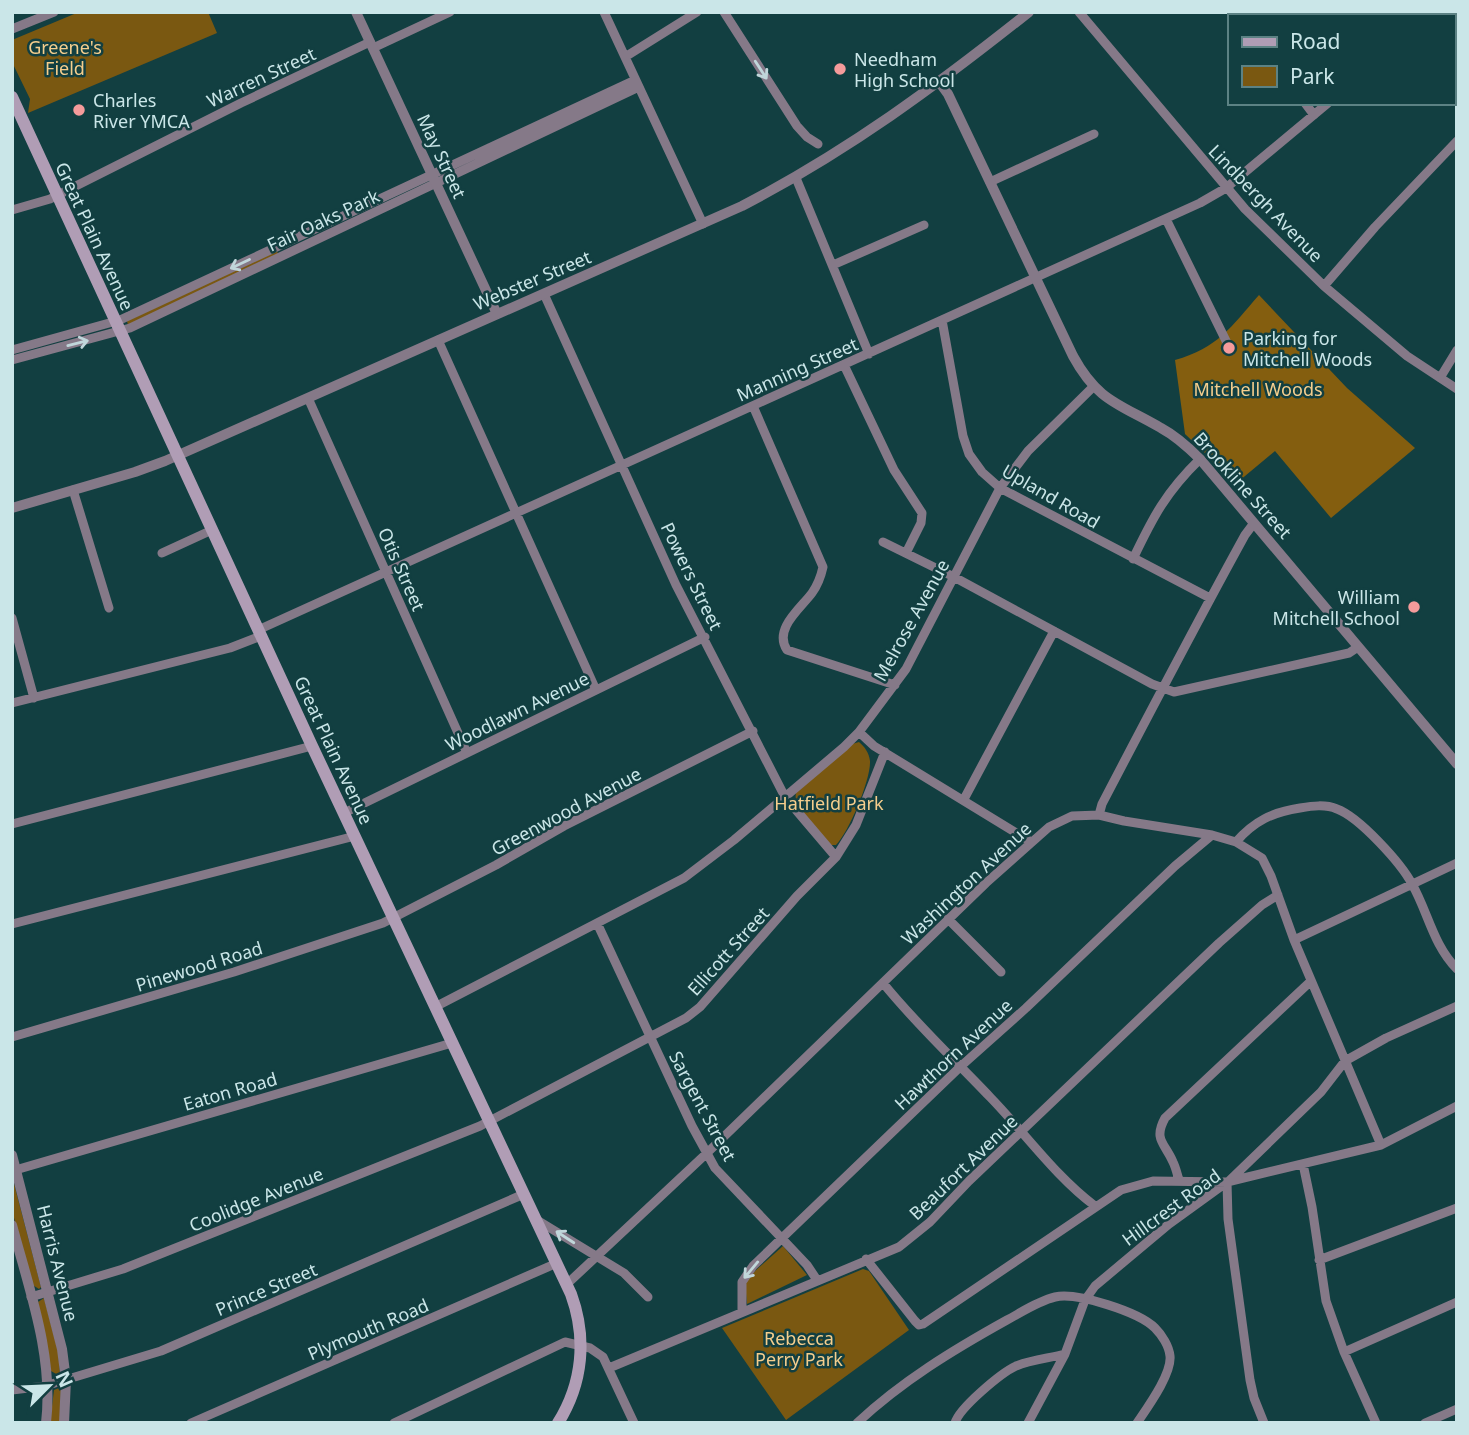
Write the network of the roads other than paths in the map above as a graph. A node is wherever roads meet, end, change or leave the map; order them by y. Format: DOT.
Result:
graph roads {
  1 [pos="54,12"];
  2 [pos="356,12"];
  3 [pos="450,12"];
  4 [pos="604,12"];
  5 [pos="697,12"];
  6 [pos="724,12"];
  7 [pos="1029,12"];
  8 [pos="1079,12"];
  9 [pos="12,29"];
  10 [pos="371,45"];
  11 [pos="625,57"];
  12 [pos="940,83"];
  13 [pos="637,84"];
  14 [pos="12,97"];
  15 [pos="1306,105"];
  16 [pos="1326,105"];
  17 [pos="1314,115"];
  18 [pos="1094,134"];
  19 [pos="1457,141"];
  20 [pos="818,144"];
  21 [pos="796,178"];
  22 [pos="434,179"];
  23 [pos="990,182"];
  24 [pos="1226,188"];
  25 [pos="56,195"];
  26 [pos="12,210"];
  27 [pos="1166,219"];
  28 [pos="703,224"];
  29 [pos="924,225"];
  30 [pos="280,245"];
  31 [pos="284,255"];
  32 [pos="832,265"];
  33 [pos="1035,278"];
  34 [pos="1324,286"];
  35 [pos="544,294"];
  36 [pos="497,314"];
  37 [pos="942,320"];
  38 [pos="117,327"];
  39 [pos="438,340"];
  40 [pos="12,349"];
  41 [pos="1457,350"];
  42 [pos="1231,351"];
  43 [pos="869,354"];
  44 [pos="12,360"];
  45 [pos="844,365"];
  46 [pos="1440,377"];
  47 [pos="1093,387"];
  48 [pos="1457,389"];
  49 [pos="308,398"];
  50 [pos="753,406"];
  51 [pos="177,456"];
  52 [pos="1200,459"];
  53 [pos="623,465"];
  54 [pos="1000,488"];
  55 [pos="73,490"];
  56 [pos="12,508"];
  57 [pos="516,513"];
  58 [pos="1254,523"];
  59 [pos="212,530"];
  60 [pos="883,542"];
  61 [pos="162,553"];
  62 [pos="906,553"];
  63 [pos="1133,559"];
  64 [pos="386,572"];
  65 [pos="954,577"];
  66 [pos="1210,598"];
  67 [pos="109,608"];
  68 [pos="12,618"];
  69 [pos="1054,631"];
  70 [pos="260,633"];
  71 [pos="705,637"];
  72 [pos="1358,647"];
  73 [pos="895,685"];
  74 [pos="1162,688"];
  75 [pos="596,690"];
  76 [pos="34,698"];
  77 [pos="12,703"];
  78 [pos="753,731"];
  79 [pos="859,732"];
  80 [pos="312,746"];
  81 [pos="885,752"];
  82 [pos="467,753"];
  83 [pos="1457,764"];
  84 [pos="785,797"];
  85 [pos="964,799"];
  86 [pos="344,813"];
  87 [pos="1099,815"];
  88 [pos="12,824"];
  89 [pos="1212,835"];
  90 [pos="355,836"];
  91 [pos="1031,842"];
  92 [pos="1236,842"];
  93 [pos="836,858"];
  94 [pos="1457,863"];
  95 [pos="1412,883"];
  96 [pos="1278,895"];
  97 [pos="393,918"];
  98 [pos="948,919"];
  99 [pos="597,923"];
  100 [pos="12,924"];
  101 [pos="1294,940"];
  102 [pos="1457,969"];
  103 [pos="1002,972"];
  104 [pos="1311,981"];
  105 [pos="883,983"];
  106 [pos="1457,1006"];
  107 [pos="435,1007"];
  108 [pos="12,1037"];
  109 [pos="649,1037"];
  110 [pos="452,1044"];
  111 [pos="1345,1061"];
  112 [pos="960,1067"];
  113 [pos="1454,1111"];
  114 [pos="490,1122"];
  115 [pos="1021,1133"];
  116 [pos="1381,1145"];
  117 [pos="707,1153"];
  118 [pos="12,1155"];
  119 [pos="1303,1164"];
  120 [pos="14,1170"];
  121 [pos="1179,1180"];
  122 [pos="1227,1182"];
  123 [pos="524,1194"];
  124 [pos="1095,1206"];
  125 [pos="1457,1208"];
  126 [pos="536,1219"];
  127 [pos="12,1225"];
  128 [pos="783,1239"];
  129 [pos="595,1256"];
  130 [pos="866,1259"];
  131 [pos="1320,1260"];
  132 [pos="557,1264"];
  133 [pos="817,1280"];
  134 [pos="567,1284"];
  135 [pos="47,1292"];
  136 [pos="31,1297"];
  137 [pos="649,1297"];
  138 [pos="1085,1300"];
  139 [pos="1457,1302"];
  140 [pos="742,1311"];
  141 [pos="581,1345"];
  142 [pos="1344,1352"];
  143 [pos="1065,1354"];
  144 [pos="609,1368"];
  145 [pos="66,1380"];
  146 [pos="48,1385"];
  147 [pos="12,1390"];
  148 [pos="1457,1409"];
  149 [pos="46,1423"];
  150 [pos="64,1423"];
  151 [pos="191,1423"];
  152 [pos="394,1423"];
  153 [pos="558,1423"];
  154 [pos="634,1423"];
  155 [pos="857,1423"];
  156 [pos="955,1423"];
  157 [pos="1028,1423"];
  158 [pos="1137,1423"];
  159 [pos="1264,1423"];
  160 [pos="1376,1423"];
  161 [pos="1425,1423"];
  1 -- 9 [label="street"];
  2 -- 10 [label="street, May Street"];
  3 -- 10 [label="street, Warren Street"];
  4 -- 11 [label="street"];
  5 -- 11 [label="street"];
  6 -- 20 [label="street, one-way"];
  7 -- 12 [label="street, Webster Street"];
  8 -- 24 [label="street, Lindbergh Avenue"];
  10 -- 22 [label="street, May Street"];
  10 -- 25 [label="street, Warren Street"];
  11 -- 13 [label="street"];
  12 -- 21 [label="street, Webster Street"];
  12 -- 23 [label="street, Brookline Street"];
  13 -- 22 [label="street, Fair Oaks Park"];
  13 -- 28 [label="street"];
  14 -- 25 [label="main road, Great Plain Avenue"];
  15 -- 17 [label="street"];
  16 -- 17 [label="street, Manning Street"];
  17 -- 24 [label="street, Manning Street"];
  18 -- 23 [label="street"];
  19 -- 34 [label="street"];
  21 -- 28 [label="street, Webster Street"];
  21 -- 32 [label="street"];
  22 -- 30 [label="street, Fair Oaks Park"];
  22 -- 31 [label="street, Fair Oaks Park"];
  22 -- 36 [label="street, May Street"];
  23 -- 33 [label="street, Brookline Street"];
  24 -- 27 [label="street, Manning Street"];
  24 -- 34 [label="street, Lindbergh Avenue"];
  25 -- 26 [label="street, Warren Street"];
  25 -- 38 [label="main road, Great Plain Avenue"];
  27 -- 33 [label="street, Manning Street"];
  27 -- 42 [label="street"];
  28 -- 35 [label="street, Webster Street"];
  29 -- 32 [label="street"];
  30 -- 31 [label="street"];
  30 -- 38 [label="street, Fair Oaks Park, one-way"];
  31 -- 38 [label="street, Fair Oaks Park"];
  32 -- 43 [label="street"];
  33 -- 37 [label="street, Manning Street"];
  33 -- 47 [label="street, Brookline Street"];
  34 -- 46 [label="street, Lindbergh Avenue"];
  35 -- 36 [label="street, Webster Street"];
  35 -- 53 [label="street, Powers Street"];
  36 -- 39 [label="street, Webster Street"];
  37 -- 43 [label="street, Manning Street"];
  37 -- 54 [label="street, Upland Road"];
  38 -- 40 [label="street, Fair Oaks Park"];
  44 -- 38 [label="street, Fair Oaks Park, one-way"];
  38 -- 51 [label="main road, Great Plain Avenue"];
  39 -- 49 [label="street, Webster Street"];
  39 -- 57 [label="street"];
  41 -- 46 [label="street"];
  43 -- 45 [label="street, Manning Street"];
  45 -- 50 [label="street, Manning Street"];
  45 -- 62 [label="street"];
  46 -- 48 [label="street, Lindbergh Avenue"];
  47 -- 52 [label="street, Brookline Street"];
  47 -- 54 [label="street, Melrose Avenue"];
  49 -- 51 [label="street, Webster Street"];
  49 -- 64 [label="street, Otis Street"];
  50 -- 53 [label="street, Manning Street"];
  50 -- 73 [label="street"];
  51 -- 55 [label="street, Webster Street"];
  51 -- 59 [label="main road, Great Plain Avenue"];
  52 -- 58 [label="street, Brookline Street"];
  52 -- 63 [label="street"];
  53 -- 57 [label="street, Manning Street"];
  53 -- 71 [label="street, Powers Street"];
  54 -- 63 [label="street, Upland Road"];
  54 -- 65 [label="street, Melrose Avenue"];
  55 -- 56 [label="street, Webster Street"];
  55 -- 67 [label="street"];
  57 -- 64 [label="street, Manning Street"];
  57 -- 75 [label="street"];
  58 -- 66 [label="street"];
  58 -- 72 [label="street, Brookline Street"];
  59 -- 61 [label="street"];
  59 -- 70 [label="main road, Great Plain Avenue"];
  60 -- 62 [label="street"];
  62 -- 65 [label="street"];
  63 -- 66 [label="street, Upland Road"];
  64 -- 70 [label="street, Manning Street"];
  64 -- 82 [label="street, Otis Street"];
  65 -- 69 [label="street"];
  65 -- 73 [label="street, Melrose Avenue"];
  66 -- 74 [label="street"];
  68 -- 76 [label="street"];
  69 -- 74 [label="street"];
  69 -- 85 [label="street"];
  70 -- 76 [label="street, Manning Street"];
  70 -- 80 [label="main road, Great Plain Avenue"];
  71 -- 75 [label="street, Woodlawn Avenue"];
  71 -- 78 [label="street, Powers Street"];
  72 -- 74 [label="street"];
  72 -- 83 [label="street, Brookline Street"];
  73 -- 79 [label="street, Melrose Avenue"];
  74 -- 87 [label="street"];
  75 -- 82 [label="street, Woodlawn Avenue"];
  76 -- 77 [label="street, Manning Street"];
  78 -- 84 [label="street, Powers Street"];
  78 -- 97 [label="street, Greenwood Avenue"];
  79 -- 81 [label="street"];
  79 -- 84 [label="street, Melrose Avenue"];
  80 -- 86 [label="main road, Great Plain Avenue"];
  80 -- 88 [label="street"];
  81 -- 85 [label="street"];
  81 -- 93 [label="street, Ellicott Street"];
  82 -- 86 [label="street, Woodlawn Avenue"];
  84 -- 93 [label="street, Powers Street"];
  84 -- 99 [label="street, Melrose Avenue"];
  85 -- 91 [label="street"];
  86 -- 90 [label="main road, Great Plain Avenue"];
  87 -- 89 [label="street, Washington Avenue"];
  87 -- 91 [label="street, Washington Avenue"];
  89 -- 92 [label="street, Washington Avenue"];
  89 -- 112 [label="street, Hawthorn Avenue"];
  90 -- 97 [label="main road, Great Plain Avenue"];
  90 -- 100 [label="street"];
  91 -- 98 [label="street, Washington Avenue"];
  92 -- 95 [label="street"];
  92 -- 96 [label="street, Washington Avenue"];
  93 -- 109 [label="street, Ellicott Street"];
  94 -- 95 [label="street"];
  95 -- 101 [label="street"];
  95 -- 102 [label="street"];
  96 -- 101 [label="street, Washington Avenue"];
  96 -- 115 [label="street, Beaufort Avenue"];
  97 -- 107 [label="main road, Great Plain Avenue"];
  97 -- 108 [label="street, Pinewood Road"];
  98 -- 103 [label="street"];
  98 -- 105 [label="street, Washington Avenue"];
  99 -- 107 [label="street, Melrose Avenue"];
  99 -- 109 [label="street, Sargent Street"];
  101 -- 104 [label="street, Washington Avenue"];
  104 -- 111 [label="street, Washington Avenue"];
  104 -- 121 [label="street"];
  105 -- 112 [label="street"];
  105 -- 117 [label="street, Washington Avenue"];
  106 -- 111 [label="street"];
  107 -- 110 [label="main road, Great Plain Avenue"];
  109 -- 114 [label="street, Ellicott Street"];
  109 -- 117 [label="street, Sargent Street"];
  110 -- 114 [label="main road, Great Plain Avenue"];
  110 -- 120 [label="street, Eaton Road"];
  111 -- 116 [label="street, Washington Avenue"];
  111 -- 122 [label="street"];
  112 -- 115 [label="street"];
  112 -- 128 [label="street, Hawthorn Avenue"];
  113 -- 116 [label="street, Hillcrest Road"];
  114 -- 123 [label="main road, Great Plain Avenue"];
  114 -- 135 [label="street, Coolidge Avenue"];
  115 -- 124 [label="street"];
  115 -- 130 [label="street, Beaufort Avenue"];
  116 -- 119 [label="street, Hillcrest Road"];
  117 -- 128 [label="street, Sargent Street"];
  117 -- 129 [label="street, Washington Avenue"];
  118 -- 120 [label="street, Harris Avenue"];
  119 -- 122 [label="street, Hillcrest Road"];
  119 -- 131 [label="street"];
  120 -- 135 [label="street, Harris Avenue"];
  121 -- 122 [label="street"];
  121 -- 124 [label="street"];
  122 -- 138 [label="street, Hillcrest Road"];
  122 -- 159 [label="street"];
  123 -- 126 [label="main road, Great Plain Avenue"];
  123 -- 145 [label="street, Prince Street"];
  124 -- 130 [label="street"];
  125 -- 131 [label="street"];
  129 -- 126 [label="street, one-way"];
  126 -- 132 [label="main road, Great Plain Avenue"];
  127 -- 136 [label="street, Harris Avenue"];
  128 -- 133 [label="street, Sargent Street"];
  128 -- 140 [label="street, Hawthorn Avenue, one-way"];
  129 -- 134 [label="street, Washington Avenue"];
  129 -- 137 [label="street"];
  130 -- 133 [label="street, Beaufort Avenue"];
  131 -- 142 [label="street"];
  132 -- 134 [label="main road, Great Plain Avenue"];
  132 -- 151 [label="street, Plymouth Road"];
  133 -- 140 [label="street, Beaufort Avenue"];
  134 -- 141 [label="main road, Great Plain Avenue"];
  135 -- 136 [label="street, Coolidge Avenue"];
  135 -- 145 [label="street, Harris Avenue"];
  136 -- 146 [label="street, Harris Avenue"];
  138 -- 143 [label="street, Hillcrest Road"];
  138 -- 155 [label="street"];
  138 -- 158 [label="street"];
  139 -- 142 [label="street"];
  140 -- 144 [label="street, Beaufort Avenue"];
  141 -- 144 [label="street"];
  141 -- 152 [label="street"];
  141 -- 153 [label="main road, Great Plain Avenue"];
  142 -- 160 [label="street"];
  143 -- 156 [label="street"];
  143 -- 157 [label="street, Hillcrest Road"];
  144 -- 154 [label="street"];
  145 -- 146 [label="street, Prince Street"];
  145 -- 150 [label="street, Harris Avenue"];
  146 -- 147 [label="street, Prince Street"];
  146 -- 149 [label="street, Harris Avenue"];
  148 -- 161 [label="street"];
}
